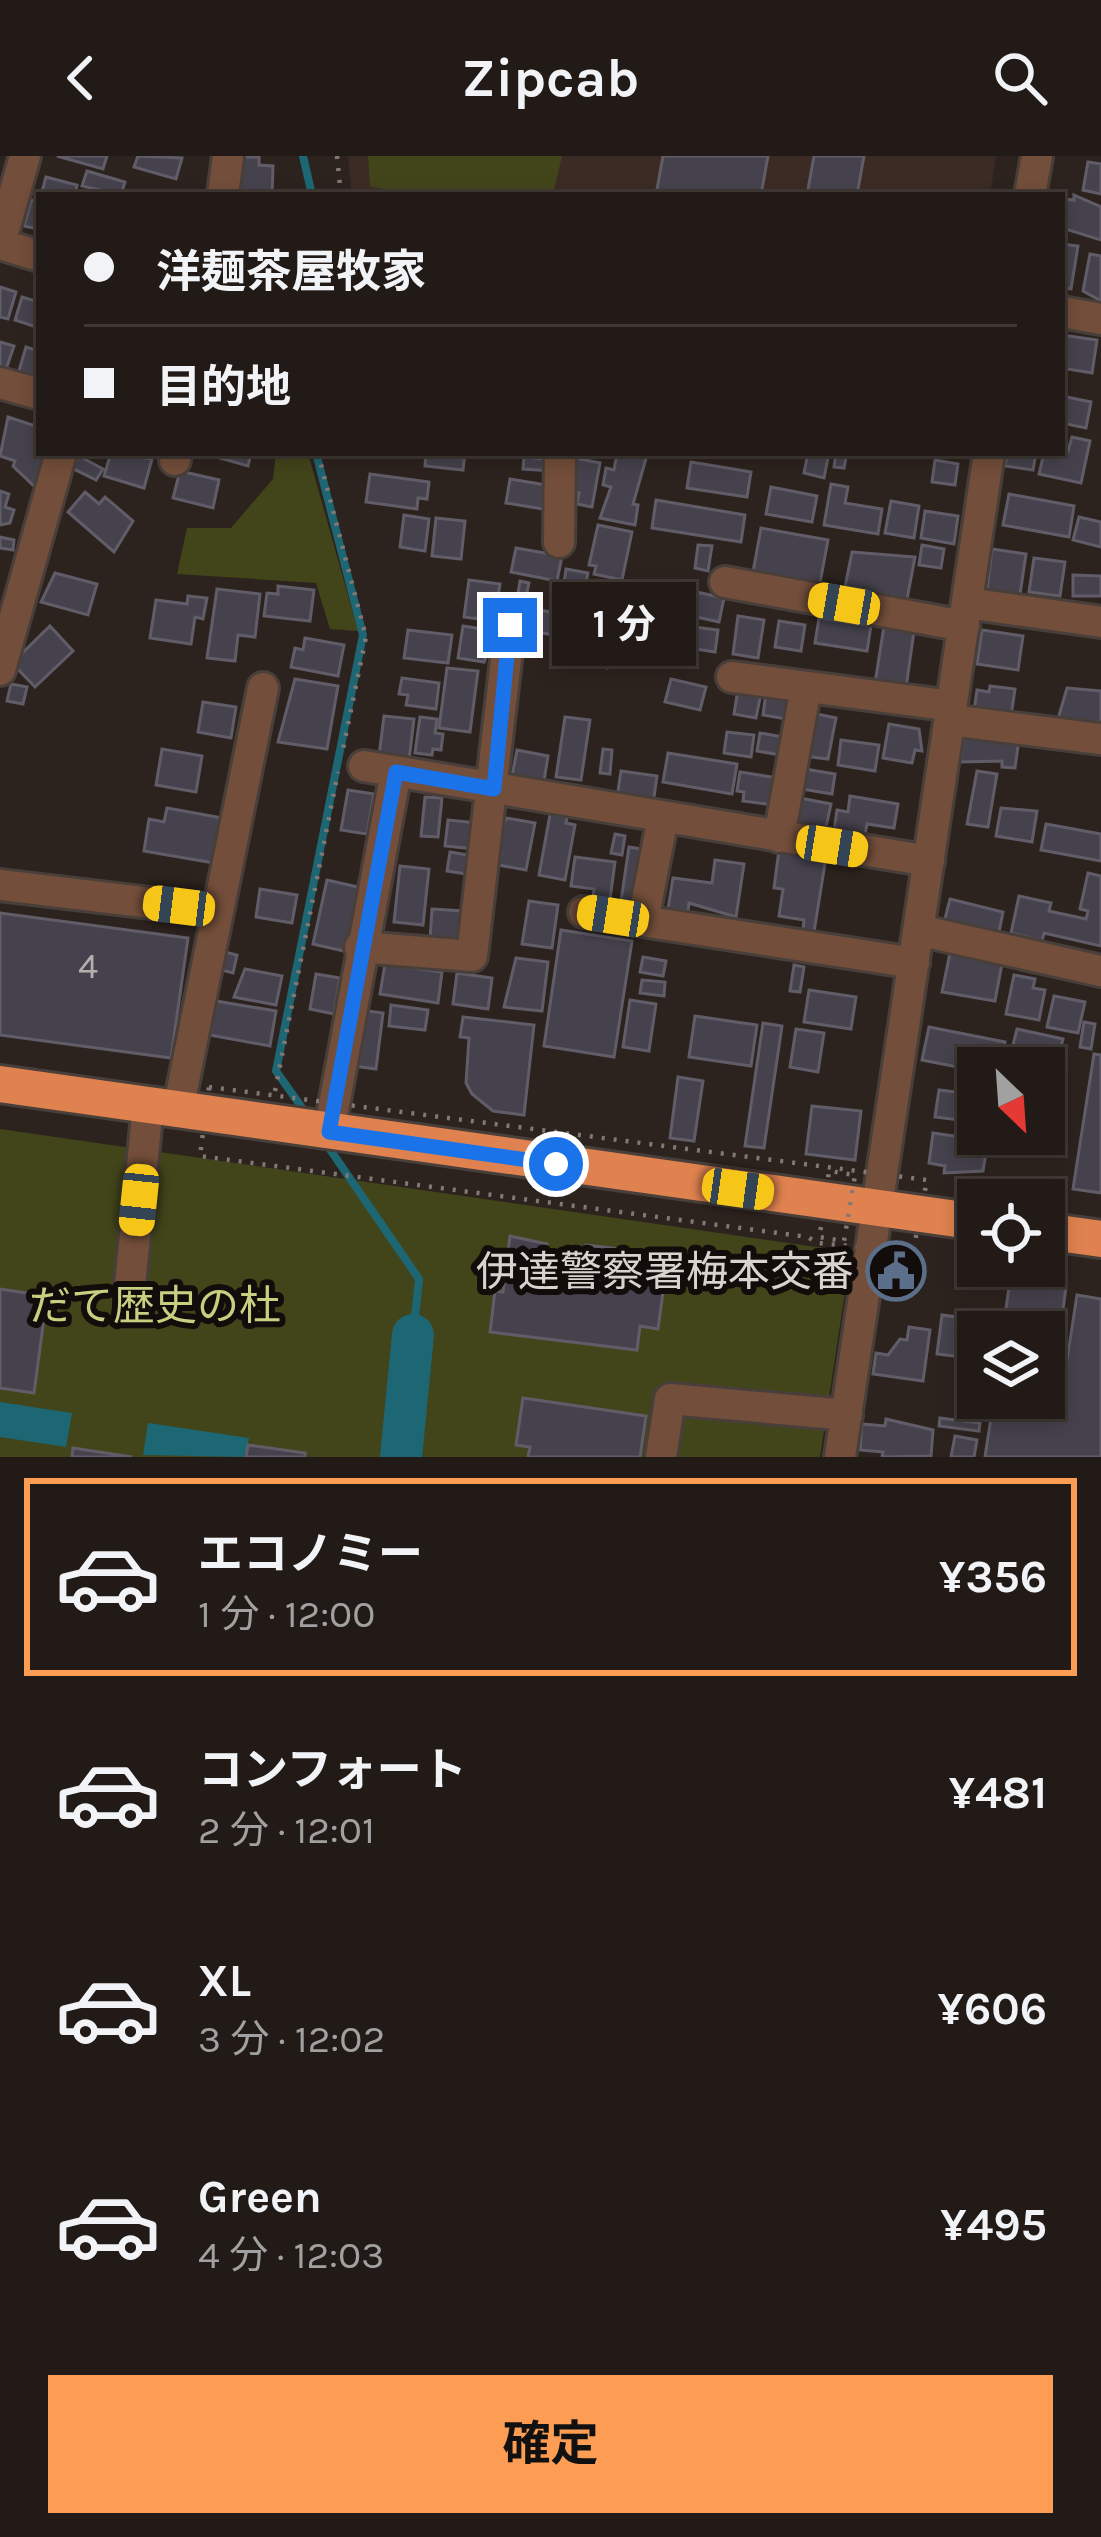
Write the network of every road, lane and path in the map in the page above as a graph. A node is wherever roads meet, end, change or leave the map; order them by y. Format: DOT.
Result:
graph roads {
  1 [pos="25,156"];
  2 [pos="228,156"];
  3 [pos="337,156"];
  4 [pos="1037,156"];
  5 [pos="223,192"];
  6 [pos="341,192"];
  7 [pos="1031,192"];
  8 [pos="0,244"];
  9 [pos="36,255"];
  10 [pos="1065,312"];
  11 [pos="1101,319"];
  12 [pos="0,383"];
  13 [pos="36,393"];
  14 [pos="60,456"];
  15 [pos="319,456"];
  16 [pos="560,456"];
  17 [pos="989,456"];
  18 [pos="559,542"];
  19 [pos="725,583"];
  20 [pos="966,615"];
  21 [pos="1101,622"];
  22 [pos="510,625"];
  23 [pos="1,670"];
  24 [pos="732,677"];
  25 [pos="806,686"];
  26 [pos="263,688"];
  27 [pos="951,713"];
  28 [pos="1101,739"];
  29 [pos="364,766"];
  30 [pos="396,772"];
  31 [pos="494,789"];
  32 [pos="663,818"];
  33 [pos="779,837"];
  34 [pos="928,861"];
  35 [pos="0,885"];
  36 [pos="218,910"];
  37 [pos="584,912"];
  38 [pos="643,921"];
  39 [pos="918,930"];
  40 [pos="360,946"];
  41 [pos="914,963"];
  42 [pos="1101,971"];
  43 [pos="0,1084"];
  44 [pos="274,1096"];
  45 [pos="163,1108"];
  46 [pos="329,1132"];
  47 [pos="828,1178"];
  48 [pos="874,1208"];
  49 [pos="957,1219"];
  50 [pos="821,1227"];
  51 [pos="1065,1234"];
  52 [pos="1101,1240"];
  53 [pos="129,1295"];
  54 [pos="847,1415"];
  55 [pos="662,1457"];
  56 [pos="840,1457"];
  1 -- 8 [label="street"];
  2 -- 5 [label="street"];
  3 -- 6 [label="path"];
  4 -- 7 [label="street"];
  8 -- 9 [label="street"];
  10 -- 11 [label="street"];
  12 -- 13 [label="street"];
  14 -- 23 [label="street"];
  15 -- 44 [label="path"];
  16 -- 18 [label="street"];
  17 -- 20 [label="street"];
  19 -- 20 [label="street"];
  20 -- 21 [label="street"];
  20 -- 27 [label="street"];
  22 -- 31 [label="street"];
  24 -- 25 [label="street"];
  25 -- 27 [label="street"];
  25 -- 33 [label="street"];
  26 -- 36 [label="street"];
  27 -- 28 [label="street"];
  27 -- 34 [label="street"];
  29 -- 30 [label="street"];
  30 -- 31 [label="street"];
  30 -- 40 [label="street"];
  31 -- 32 [label="street"];
  31 -- 40 [label="street"];
  32 -- 33 [label="street"];
  32 -- 38 [label="street"];
  33 -- 34 [label="street"];
  34 -- 39 [label="street"];
  35 -- 36 [label="street"];
  36 -- 45 [label="street"];
  37 -- 38 [label="street"];
  38 -- 41 [label="street"];
  39 -- 41 [label="street"];
  39 -- 42 [label="street"];
  40 -- 46 [label="street"];
  41 -- 48 [label="street"];
  43 -- 45 [label="highway"];
  45 -- 46 [label="highway"];
  45 -- 53 [label="street"];
  46 -- 48 [label="highway"];
  47 -- 50 [label="path, bridge"];
  48 -- 49 [label="highway"];
  48 -- 54 [label="street"];
  51 -- 52 [label="highway"];
  54 -- 55 [label="street"];
  54 -- 56 [label="street"];
}
